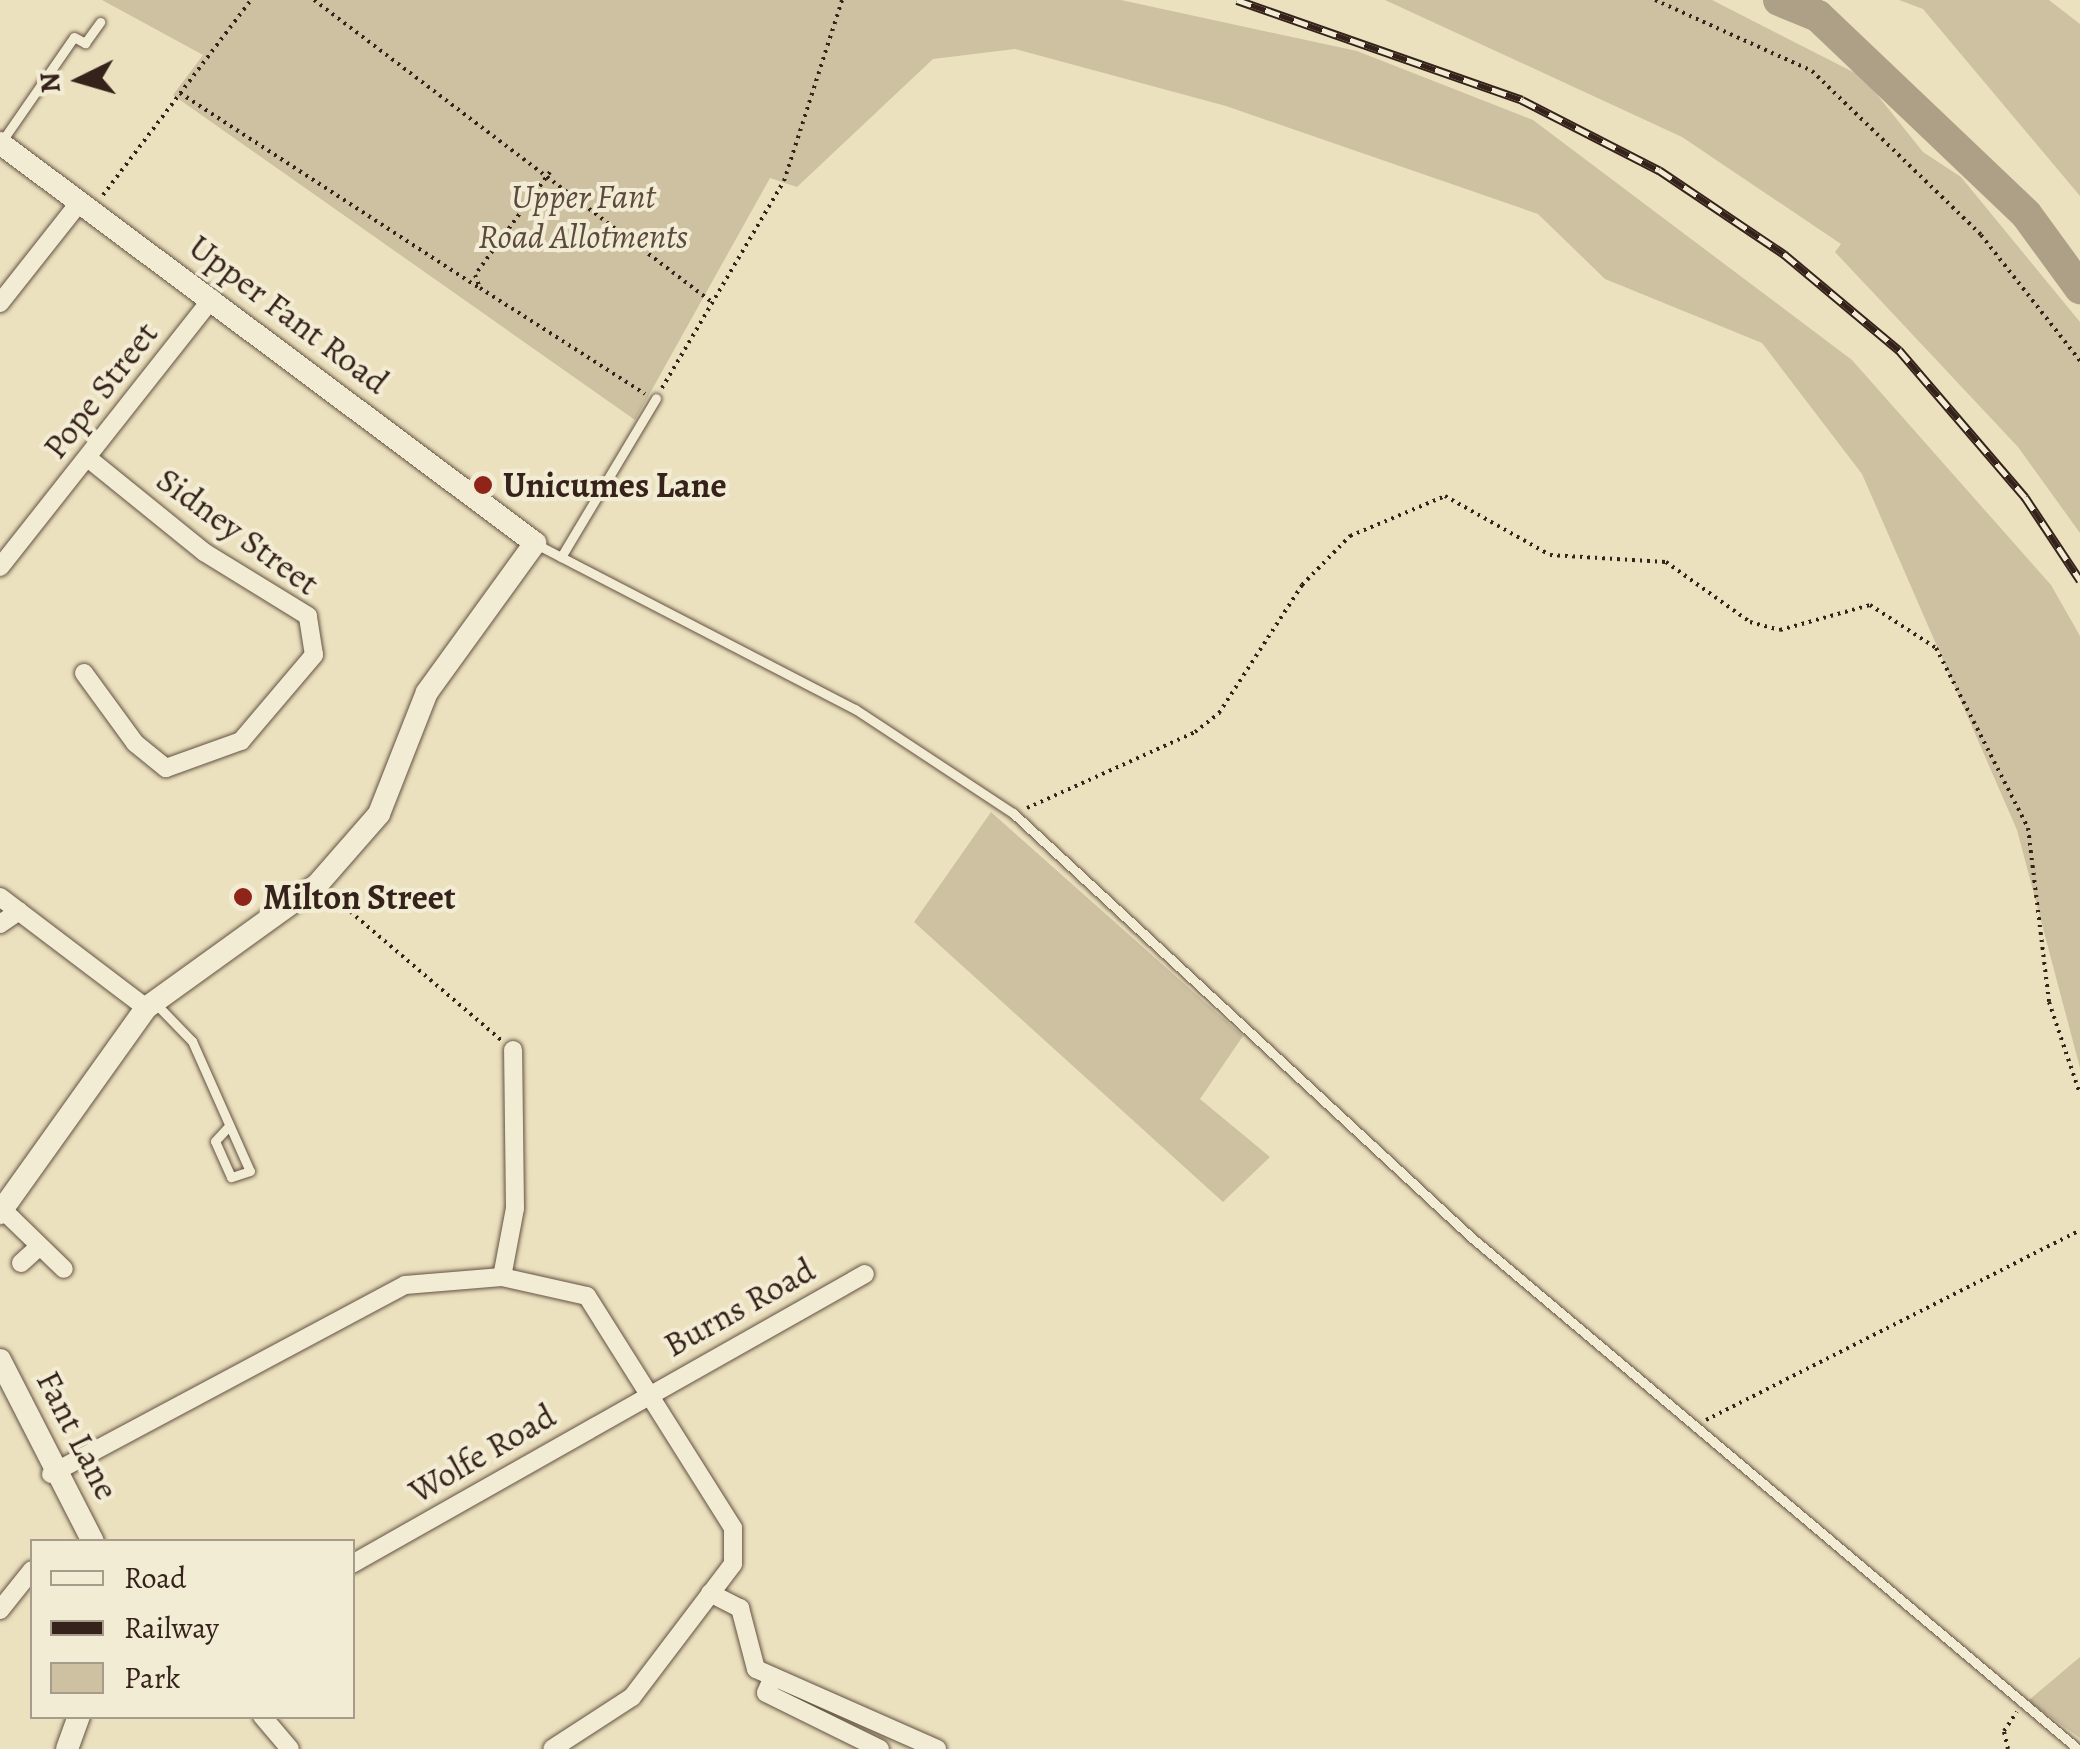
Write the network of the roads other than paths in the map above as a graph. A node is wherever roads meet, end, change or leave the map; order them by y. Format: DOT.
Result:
graph roads {
  1 [pos="100,22"];
  2 [pos="0,143"];
  3 [pos="85,207"];
  4 [pos="212,300"];
  5 [pos="0,302"];
  6 [pos="656,398"];
  7 [pos="88,458"];
  8 [pos="535,544"];
  9 [pos="562,557"];
  10 [pos="0,567"];
  11 [pos="84,673"];
  12 [pos="0,896"];
  13 [pos="19,911"];
  14 [pos="0,924"];
  15 [pos="150,1006"];
  16 [pos="512,1050"];
  17 [pos="229,1126"];
  18 [pos="1,1211"];
  19 [pos="40,1246"];
  20 [pos="21,1262"];
  21 [pos="64,1269"];
  22 [pos="865,1274"];
  23 [pos="502,1277"];
  24 [pos="0,1360"];
  25 [pos="644,1398"];
  26 [pos="51,1474"];
  27 [pos="90,1539"];
  28 [pos="355,1562"];
  29 [pos="30,1572"];
  30 [pos="710,1593"];
  31 [pos="0,1610"];
  32 [pos="773,1677"];
  33 [pos="856,1709"];
  34 [pos="78,1719"];
  35 [pos="265,1719"];
  36 [pos="837,1730"];
  37 [pos="66,1749"];
  38 [pos="290,1749"];
  39 [pos="552,1749"];
  40 [pos="880,1749"];
  41 [pos="937,1749"];
  42 [pos="2078,1749"];
  1 -- 2 [label="lane"];
  2 -- 3 [label="street, Upper Fant Road"];
  3 -- 4 [label="street, Upper Fant Road"];
  3 -- 5 [label="street"];
  4 -- 7 [label="street, Pope Street"];
  4 -- 8 [label="street, Upper Fant Road"];
  6 -- 9 [label="lane"];
  7 -- 10 [label="street, Pope Street"];
  7 -- 11 [label="street, Sidney Street"];
  8 -- 9 [label="lane"];
  8 -- 15 [label="street"];
  9 -- 42 [label="lane"];
  12 -- 13 [label="street"];
  13 -- 14 [label="street"];
  13 -- 15 [label="street"];
  15 -- 17 [label="lane"];
  15 -- 18 [label="street"];
  16 -- 23 [label="street"];
  17 -- 17 [label="lane"];
  18 -- 19 [label="street"];
  19 -- 20 [label="street"];
  19 -- 21 [label="street"];
  22 -- 25 [label="street, Burns Road"];
  23 -- 25 [label="street"];
  23 -- 26 [label="street"];
  24 -- 26 [label="street, Fant Lane"];
  25 -- 28 [label="street, Wolfe Road"];
  25 -- 30 [label="street"];
  26 -- 27 [label="street, Fant Lane"];
  29 -- 31 [label="street"];
  30 -- 32 [label="street"];
  30 -- 39 [label="street"];
  32 -- 33 [label="street"];
  32 -- 36 [label="street"];
  33 -- 36 [label="street"];
  33 -- 41 [label="street"];
  34 -- 37 [label="street"];
  35 -- 38 [label="street"];
  36 -- 40 [label="street"];
}
